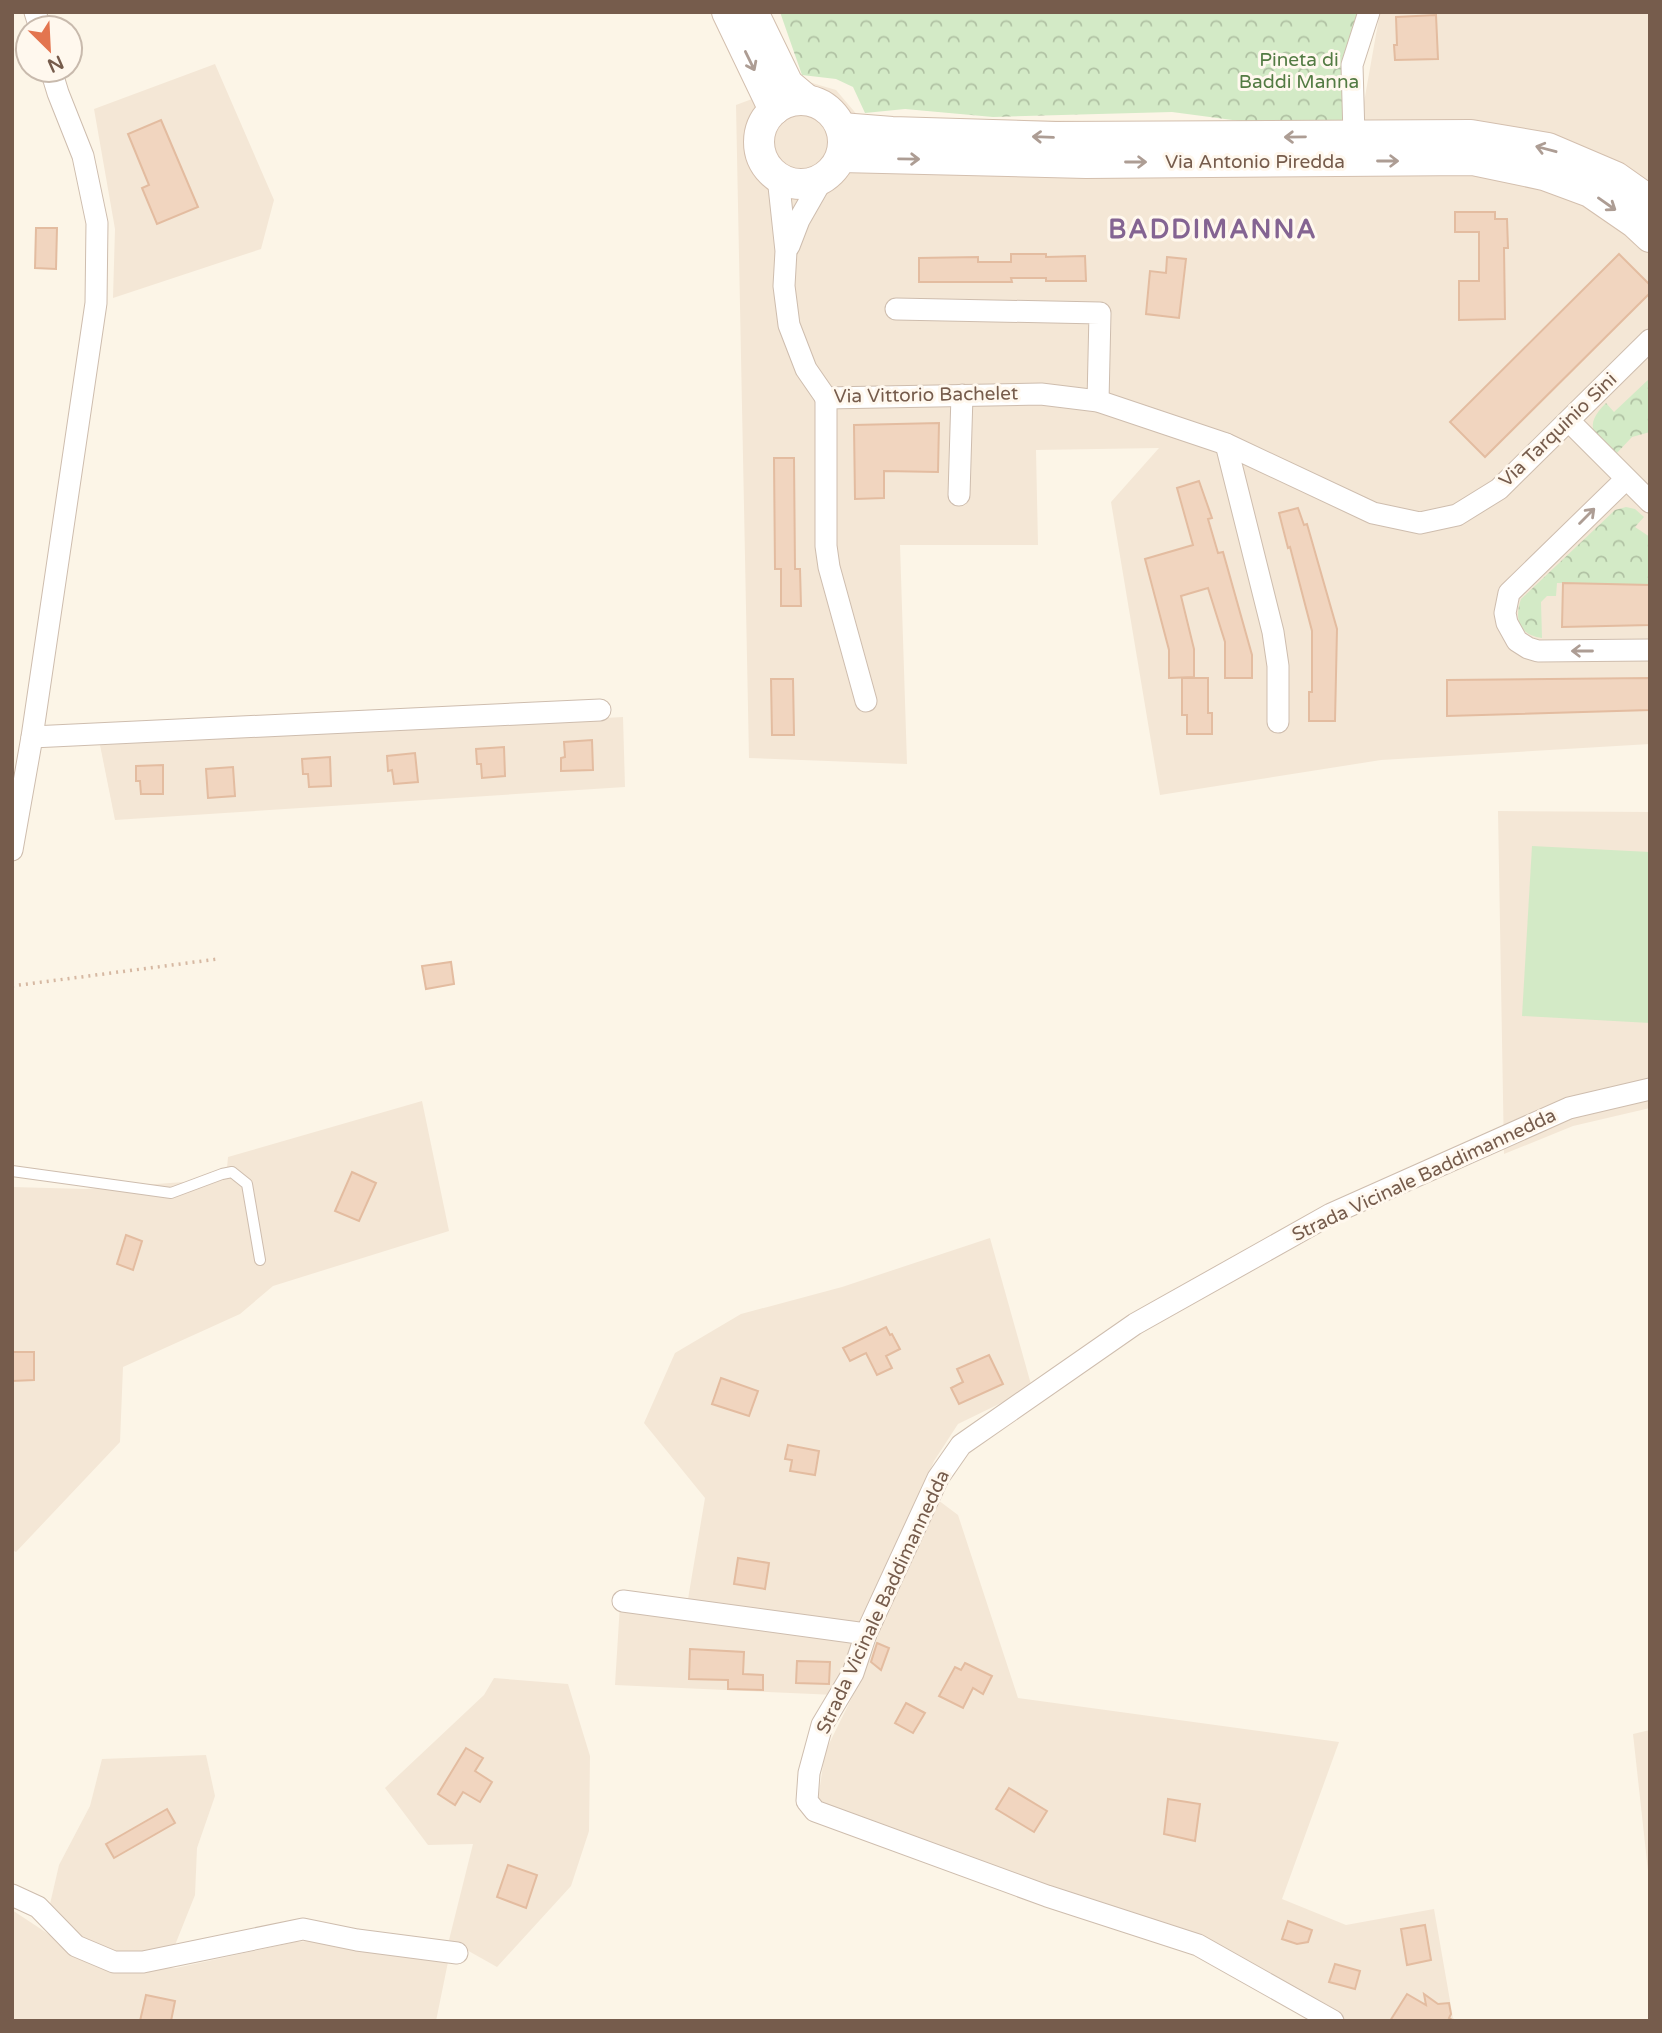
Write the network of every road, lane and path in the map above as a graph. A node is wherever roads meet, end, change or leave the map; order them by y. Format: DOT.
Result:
graph roads {
  1 [pos="727,12"];
  2 [pos="753,12"];
  3 [pos="1370,12"];
  4 [pos="55,84"];
  5 [pos="807,100"];
  6 [pos="774,110"];
  7 [pos="1354,136"];
  8 [pos="835,154"];
  9 [pos="778,177"];
  10 [pos="1646,227"];
  11 [pos="786,251"];
  12 [pos="896,309"];
  13 [pos="1650,340"];
  14 [pos="962,396"];
  15 [pos="825,398"];
  16 [pos="1098,401"];
  17 [pos="1569,421"];
  18 [pos="1226,444"];
  19 [pos="1626,479"];
  20 [pos="959,495"];
  21 [pos="1650,502"];
  22 [pos="1650,650"];
  23 [pos="866,701"];
  24 [pos="600,710"];
  25 [pos="1278,722"];
  26 [pos="32,737"];
  27 [pos="12,850"];
  28 [pos="218,959"];
  29 [pos="12,986"];
  30 [pos="1650,1089"];
  31 [pos="12,1171"];
  32 [pos="260,1260"];
  33 [pos="623,1601"];
  34 [pos="866,1634"];
  35 [pos="12,1895"];
  36 [pos="457,1953"];
  37 [pos="1333,2021"];
  1 -- 6 [label="street, one-way"];
  2 -- 5 [label="street"];
  3 -- 7 [label="street"];
  4 -- 26 [label="street"];
  5 -- 6 [label="street"];
  5 -- 8 [label="street"];
  6 -- 9 [label="street"];
  7 -- 8 [label="street, Via Antonio Piredda, one-way"];
  10 -- 7 [label="street, Via Antonio Piredda, one-way"];
  8 -- 9 [label="street"];
  8 -- 10 [label="street, Via Antonio Piredda, one-way"];
  8 -- 11 [label="street, Via Vittorio Bachelet"];
  9 -- 11 [label="street, Via Vittorio Bachelet"];
  11 -- 15 [label="street, Via Vittorio Bachelet"];
  12 -- 16 [label="street"];
  13 -- 17 [label="street, Via Tarquinio Sini"];
  14 -- 15 [label="street, Via Vittorio Bachelet"];
  14 -- 16 [label="street, Via Vittorio Bachelet"];
  14 -- 20 [label="street"];
  15 -- 23 [label="street"];
  16 -- 18 [label="street, Via Vittorio Bachelet"];
  17 -- 18 [label="street, Via Tarquinio Sini"];
  17 -- 19 [label="street"];
  18 -- 25 [label="street"];
  19 -- 21 [label="street"];
  22 -- 19 [label="street, one-way"];
  24 -- 26 [label="street"];
  26 -- 27 [label="street"];
  28 -- 29 [label="path"];
  30 -- 34 [label="street, Strada Vicinale Baddimannedda"];
  31 -- 32 [label="lane"];
  33 -- 34 [label="street"];
  34 -- 37 [label="street, Strada Vicinale Baddimannedda"];
  35 -- 36 [label="street"];
}
